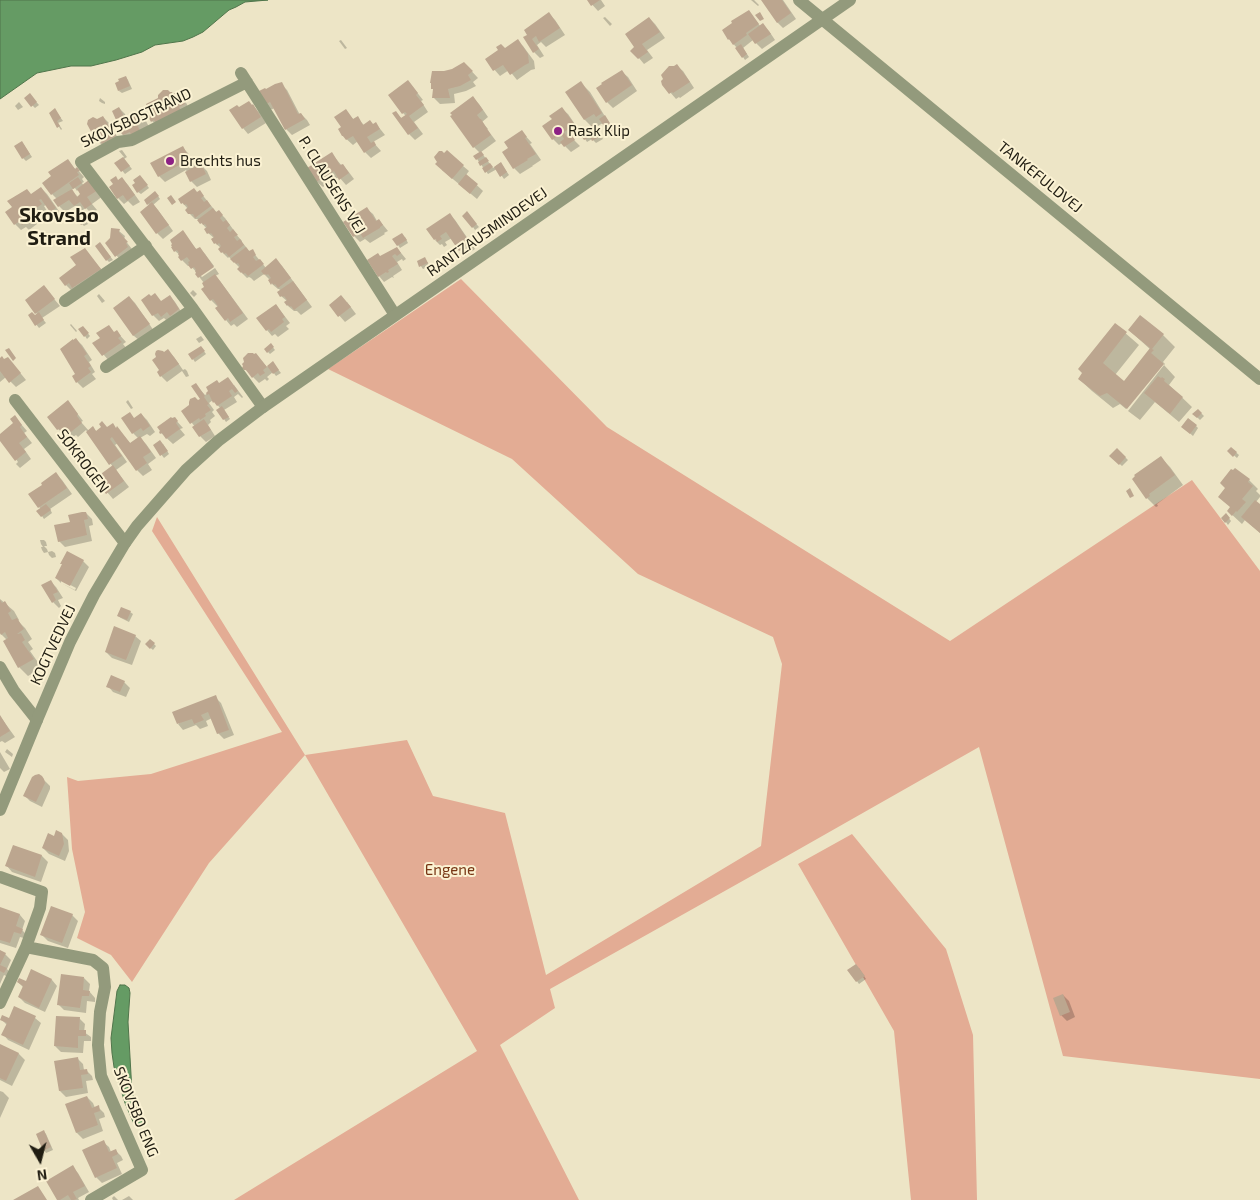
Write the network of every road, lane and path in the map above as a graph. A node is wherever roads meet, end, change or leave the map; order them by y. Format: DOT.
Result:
graph roads {
  1 [pos="799,0"];
  2 [pos="850,0"];
  3 [pos="822,19"];
  4 [pos="244,77"];
  5 [pos="146,246"];
  6 [pos="65,301"];
  7 [pos="193,309"];
  8 [pos="395,316"];
  9 [pos="106,367"];
  10 [pos="1260,379"];
  11 [pos="15,400"];
  12 [pos="263,407"];
  13 [pos="156,505"];
  14 [pos="125,543"];
  15 [pos="0,667"];
  16 [pos="37,720"];
  17 [pos="0,810"];
  18 [pos="0,876"];
  19 [pos="26,947"];
  20 [pos="0,1003"];
  21 [pos="91,1200"];
  1 -- 3 [label="street, TANKEFULDVEJ"];
  2 -- 3 [label="street, RANTZAUSMINDEVEJ"];
  3 -- 8 [label="street, RANTZAUSMINDEVEJ"];
  3 -- 10 [label="street, TANKEFULDVEJ"];
  4 -- 5 [label="street, SKOVSBOSTRAND"];
  4 -- 8 [label="street, P. CLAUSENS VEJ"];
  5 -- 6 [label="street"];
  5 -- 7 [label="street, SKOVSBOSTRAND"];
  7 -- 9 [label="street"];
  7 -- 12 [label="street, SKOVSBOSTRAND"];
  8 -- 12 [label="street, RANTZAUSMINDEVEJ"];
  11 -- 14 [label="street, SØKROGEN"];
  12 -- 13 [label="street, RANTZAUSMINDEVEJ"];
  13 -- 14 [label="street, KOGTVEDVEJ"];
  14 -- 16 [label="street, KOGTVEDVEJ"];
  15 -- 16 [label="street"];
  16 -- 17 [label="street, KOGTVEDVEJ"];
  18 -- 19 [label="street"];
  19 -- 20 [label="street"];
  19 -- 21 [label="street, SKOVSBO ENG"];
}
